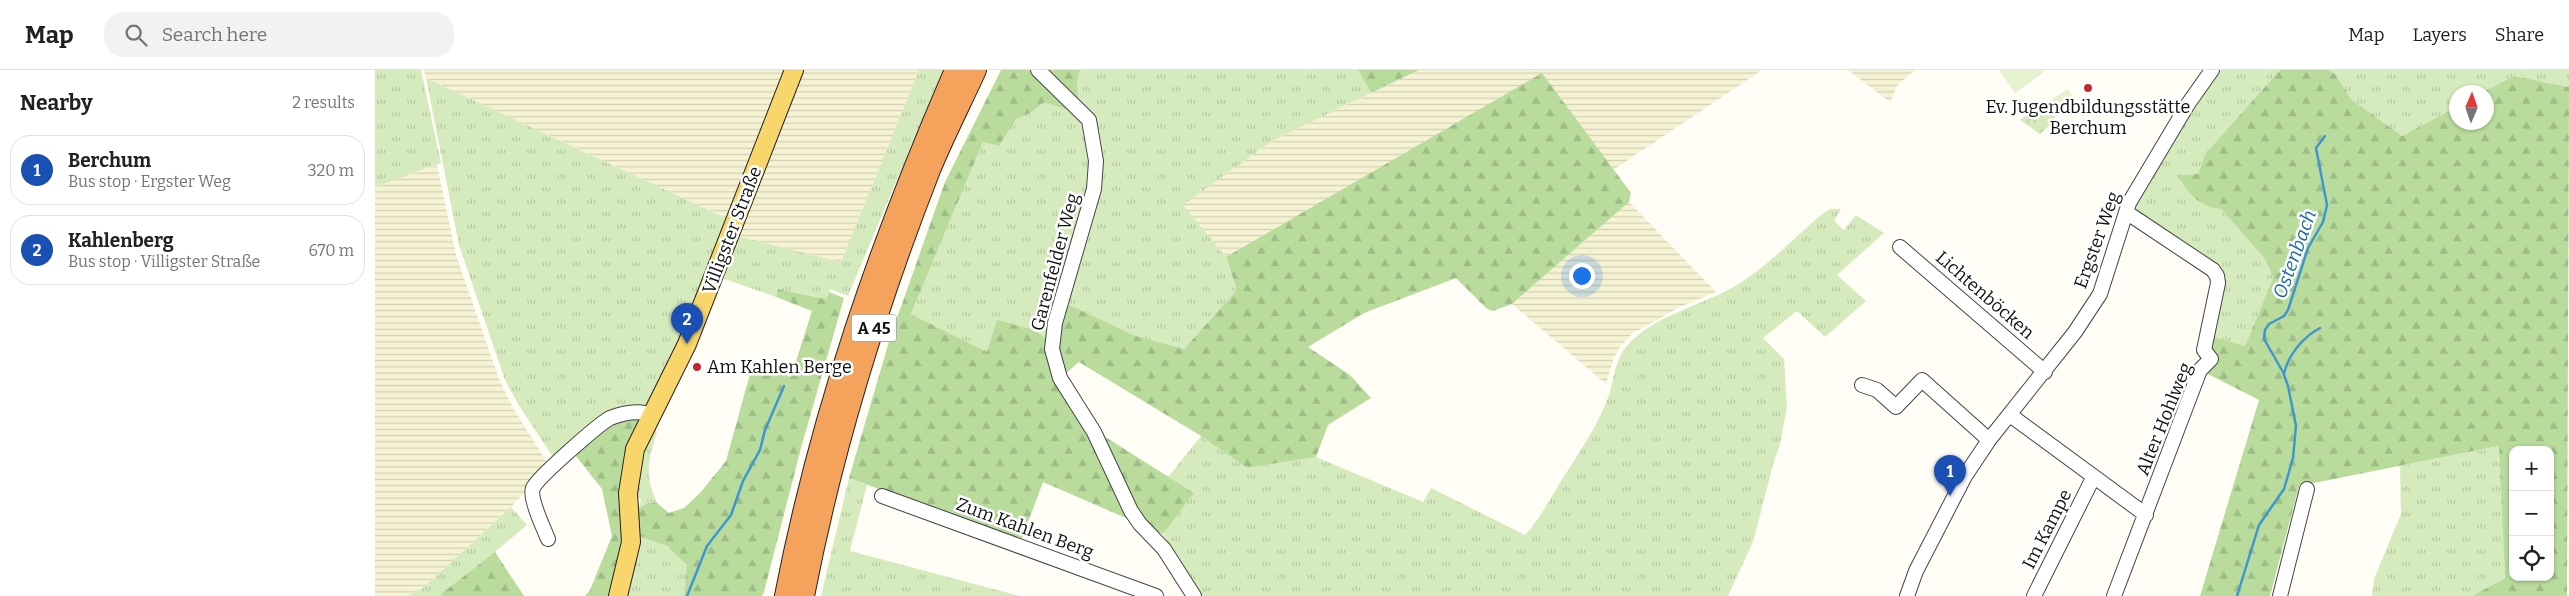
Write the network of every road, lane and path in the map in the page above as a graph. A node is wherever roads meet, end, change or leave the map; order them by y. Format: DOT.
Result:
graph roads {
  1 [pos="794,70"];
  2 [pos="955,70"];
  3 [pos="976,70"];
  4 [pos="1038,70"];
  5 [pos="2211,70"];
  6 [pos="2126,212"];
  7 [pos="1900,247"];
  8 [pos="2045,372"];
  9 [pos="1862,385"];
  10 [pos="652,415"];
  11 [pos="2010,416"];
  12 [pos="1989,440"];
  13 [pos="2093,478"];
  14 [pos="2307,489"];
  15 [pos="882,496"];
  16 [pos="2146,515"];
  17 [pos="548,539"];
  18 [pos="618,596"];
  19 [pos="785,596"];
  20 [pos="804,596"];
  21 [pos="1155,596"];
  22 [pos="1194,596"];
  23 [pos="1907,596"];
  24 [pos="2034,596"];
  25 [pos="2114,596"];
  26 [pos="2280,596"];
  1 -- 10 [label="main road, Villigster Straße"];
  2 -- 19 [label="highway, A 45"];
  3 -- 20 [label="highway, A 45"];
  4 -- 22 [label="street, Garenfelder Weg"];
  5 -- 6 [label="street, Ergster Weg"];
  6 -- 8 [label="street, Ergster Weg"];
  6 -- 16 [label="street, Alter Hohlweg"];
  7 -- 8 [label="street, Lichtenböcken"];
  8 -- 11 [label="street, Ergster Weg"];
  9 -- 12 [label="street"];
  10 -- 17 [label="street"];
  10 -- 18 [label="main road, Villigster Straße"];
  11 -- 12 [label="street, Ergster Weg"];
  11 -- 13 [label="street"];
  12 -- 23 [label="street, Ergster Weg"];
  13 -- 16 [label="street"];
  13 -- 24 [label="street, Im Kampe"];
  14 -- 26 [label="street"];
  15 -- 21 [label="street, Zum Kahlen Berg"];
  16 -- 25 [label="street, Alter Hohlweg"];
}
